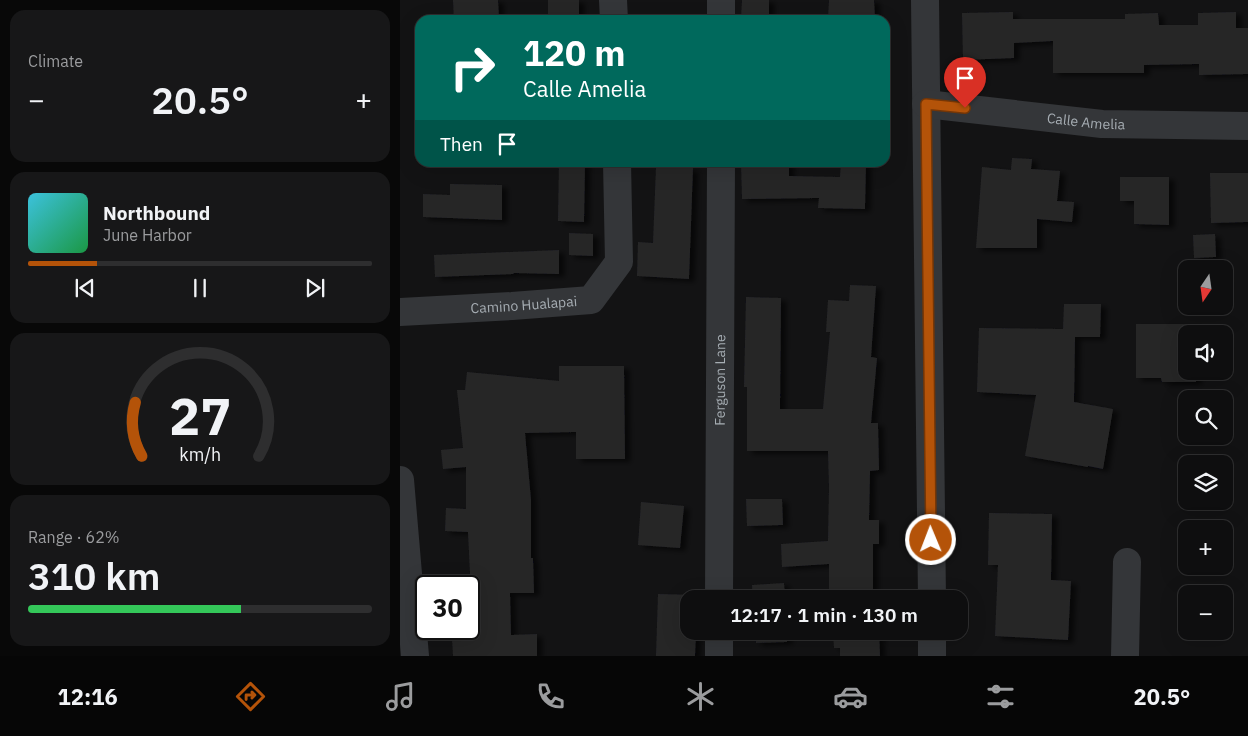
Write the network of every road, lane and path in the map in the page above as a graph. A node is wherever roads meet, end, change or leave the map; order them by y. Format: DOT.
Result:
graph roads {
  1 [pos="613,0"];
  2 [pos="721,0"];
  3 [pos="925,0"];
  4 [pos="614,15"];
  5 [pos="721,15"];
  6 [pos="926,104"];
  7 [pos="1248,126"];
  8 [pos="617,167"];
  9 [pos="721,167"];
  10 [pos="400,312"];
  11 [pos="400,480"];
  12 [pos="1127,562"];
  13 [pos="719,590"];
  14 [pos="932,590"];
  15 [pos="719,640"];
  16 [pos="932,640"];
  17 [pos="415,656"];
  18 [pos="719,656"];
  19 [pos="932,656"];
  20 [pos="1125,656"];
  1 -- 4 [label="street"];
  2 -- 5 [label="street"];
  3 -- 6 [label="street"];
  6 -- 7 [label="street, Calle Amelia"];
  6 -- 14 [label="street"];
  8 -- 10 [label="street, Camino Hualapai"];
  9 -- 13 [label="street, Ferguson Lane"];
  11 -- 17 [label="street"];
  12 -- 20 [label="street"];
  15 -- 18 [label="street"];
  16 -- 19 [label="street"];
}
